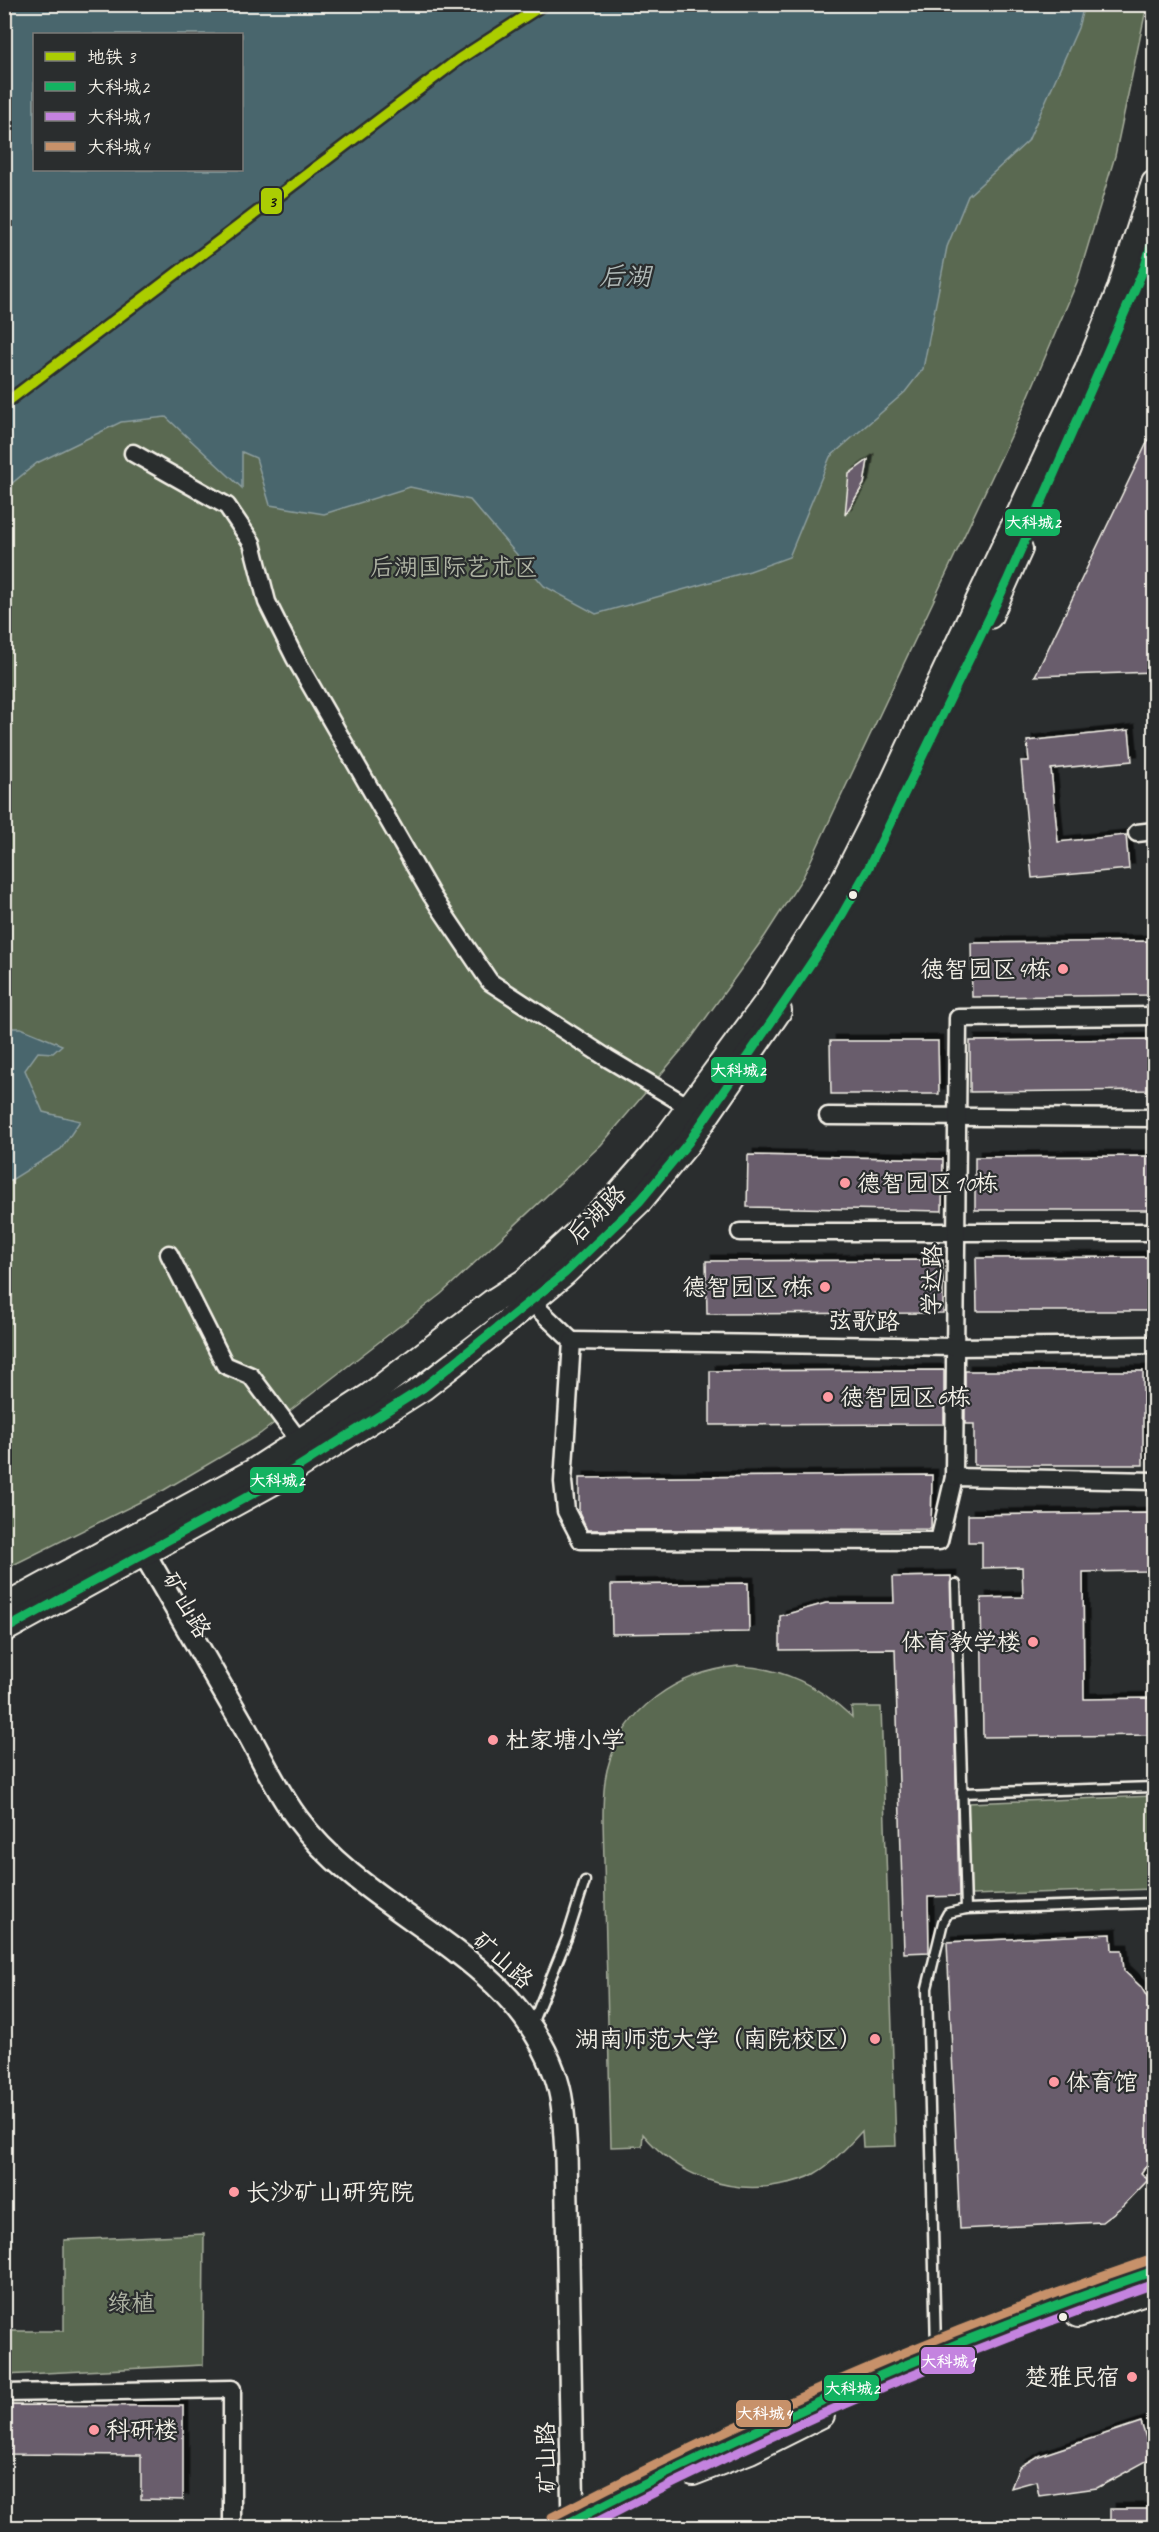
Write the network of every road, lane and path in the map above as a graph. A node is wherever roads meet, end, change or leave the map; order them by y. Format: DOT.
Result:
graph roads {
  1 [pos="1155,183"];
  2 [pos="1155,236"];
  3 [pos="133,453"];
  4 [pos="1155,831"];
  5 [pos="1137,833"];
  6 [pos="1155,1016"];
  7 [pos="689,1107"];
  8 [pos="828,1116"];
  9 [pos="957,1118"];
  10 [pos="1155,1118"];
  11 [pos="740,1232"];
  12 [pos="956,1232"];
  13 [pos="1155,1232"];
  14 [pos="169,1254"];
  15 [pos="531,1302"];
  16 [pos="572,1341"];
  17 [pos="1155,1345"];
  18 [pos="955,1347"];
  19 [pos="301,1443"];
  20 [pos="954,1477"];
  21 [pos="1155,1481"];
  22 [pos="133,1549"];
  23 [pos="956,1584"];
  24 [pos="4,1607"];
  25 [pos="4,1630"];
  26 [pos="1155,1787"];
  27 [pos="962,1793"];
  28 [pos="585,1881"];
  29 [pos="1155,1903"];
  30 [pos="966,1909"];
  31 [pos="529,2031"];
  32 [pos="1155,2271"];
  33 [pos="1155,2289"];
  34 [pos="936,2351"];
  35 [pos="4,2393"];
  36 [pos="570,2526"];
  37 [pos="232,2528"];
  1 -- 7 [label="main road, 后湖路"];
  2 -- 15 [label="main road, 后湖路"];
  3 -- 7 [label="street"];
  4 -- 5 [label="street"];
  6 -- 9 [label="street, 学达路"];
  7 -- 19 [label="main road, 后湖路"];
  8 -- 9 [label="street"];
  9 -- 10 [label="street"];
  9 -- 12 [label="street, 学达路"];
  11 -- 12 [label="street"];
  12 -- 13 [label="street"];
  12 -- 18 [label="street, 学达路"];
  14 -- 19 [label="street"];
  15 -- 16 [label="street"];
  15 -- 22 [label="main road, 后湖路"];
  16 -- 18 [label="street, 弦歌路"];
  16 -- 20 [label="street, 学达路"];
  17 -- 18 [label="street, 弦歌路"];
  18 -- 20 [label="street, 学达路"];
  19 -- 22 [label="main road, 后湖路"];
  20 -- 21 [label="street"];
  22 -- 24 [label="main road, 后湖路"];
  22 -- 25 [label="main road, 后湖路"];
  22 -- 31 [label="street, 矿山路"];
  23 -- 27 [label="lane"];
  26 -- 27 [label="lane"];
  27 -- 30 [label="lane"];
  28 -- 31 [label="lane"];
  29 -- 30 [label="lane"];
  30 -- 34 [label="lane"];
  31 -- 36 [label="street, 矿山路"];
  32 -- 34 [label="main road"];
  33 -- 36 [label="main road"];
  34 -- 36 [label="main road"];
  35 -- 37 [label="street"];
}
